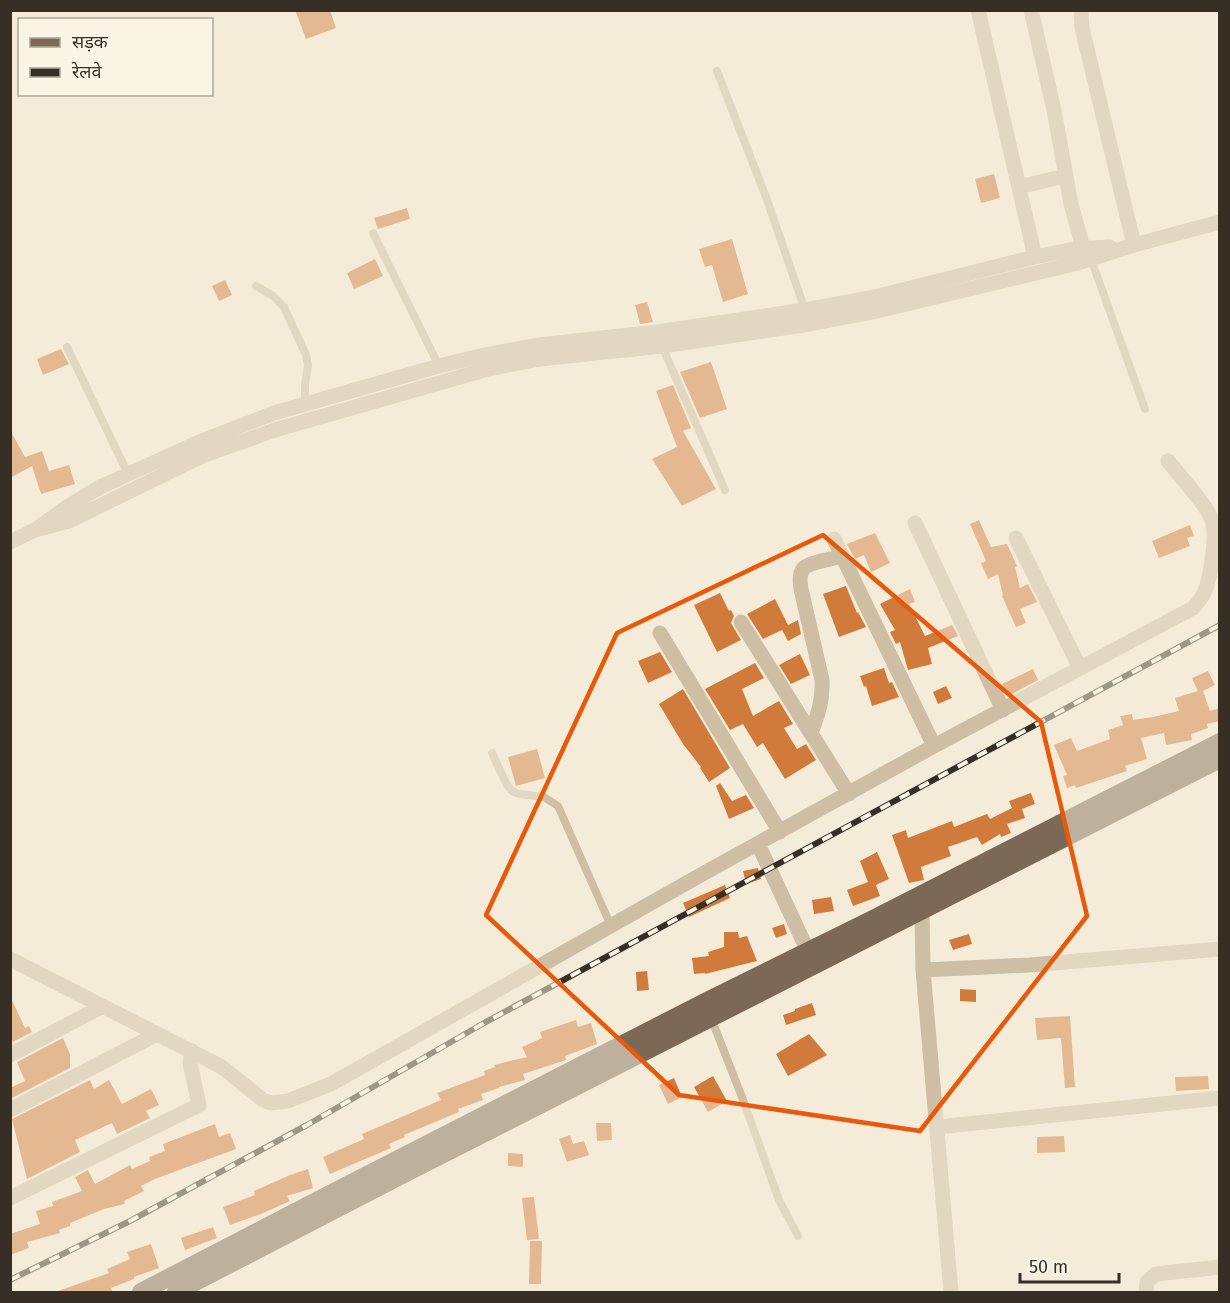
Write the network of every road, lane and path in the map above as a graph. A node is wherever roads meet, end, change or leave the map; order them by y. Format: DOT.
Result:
graph roads {
  1 [pos="978,10"];
  2 [pos="1031,10"];
  3 [pos="1081,10"];
  4 [pos="717,71"];
  5 [pos="1065,176"];
  6 [pos="1019,187"];
  7 [pos="1220,222"];
  8 [pos="374,233"];
  9 [pos="1134,246"];
  10 [pos="1087,254"];
  11 [pos="1035,257"];
  12 [pos="256,286"];
  13 [pos="805,310"];
  14 [pos="662,346"];
  15 [pos="67,347"];
  16 [pos="439,366"];
  17 [pos="305,405"];
  18 [pos="1145,410"];
  19 [pos="1168,461"];
  20 [pos="128,474"];
  21 [pos="725,490"];
  22 [pos="915,523"];
  23 [pos="35,530"];
  24 [pos="1016,538"];
  25 [pos="834,539"];
  26 [pos="10,542"];
  27 [pos="842,556"];
  28 [pos="741,622"];
  29 [pos="660,633"];
  30 [pos="1080,668"];
  31 [pos="1003,710"];
  32 [pos="811,733"];
  33 [pos="1220,742"];
  34 [pos="934,746"];
  35 [pos="492,753"];
  36 [pos="1220,759"];
  37 [pos="849,794"];
  38 [pos="780,832"];
  39 [pos="758,844"];
  40 [pos="922,911"];
  41 [pos="611,926"];
  42 [pos="1220,949"];
  43 [pos="812,958"];
  44 [pos="10,959"];
  45 [pos="923,970"];
  46 [pos="104,1006"];
  47 [pos="711,1018"];
  48 [pos="157,1034"];
  49 [pos="192,1051"];
  50 [pos="10,1055"];
  51 [pos="1220,1098"];
  52 [pos="10,1110"];
  53 [pos="937,1127"];
  54 [pos="10,1198"];
  55 [pos="798,1236"];
  56 [pos="1220,1268"];
  57 [pos="169,1288"];
  58 [pos="141,1293"];
  59 [pos="951,1293"];
  60 [pos="1146,1293"];
  1 -- 6 [label="street"];
  2 -- 5 [label="street"];
  3 -- 9 [label="street"];
  4 -- 13 [label="lane"];
  5 -- 6 [label="street"];
  5 -- 10 [label="street"];
  6 -- 11 [label="street"];
  7 -- 9 [label="street"];
  8 -- 16 [label="lane"];
  9 -- 10 [label="street"];
  10 -- 11 [label="street"];
  10 -- 14 [label="street"];
  10 -- 18 [label="lane"];
  11 -- 13 [label="street"];
  12 -- 17 [label="lane"];
  13 -- 16 [label="street"];
  14 -- 21 [label="lane"];
  14 -- 23 [label="street"];
  15 -- 20 [label="lane"];
  16 -- 17 [label="street"];
  17 -- 20 [label="street"];
  19 -- 30 [label="street"];
  20 -- 23 [label="street"];
  22 -- 31 [label="street"];
  23 -- 26 [label="street"];
  24 -- 30 [label="street"];
  25 -- 27 [label="street"];
  27 -- 32 [label="street"];
  27 -- 34 [label="street"];
  28 -- 32 [label="street"];
  29 -- 38 [label="street"];
  30 -- 31 [label="street"];
  31 -- 34 [label="street"];
  32 -- 37 [label="street"];
  33 -- 43 [label="main road"];
  34 -- 37 [label="street"];
  35 -- 41 [label="lane"];
  36 -- 40 [label="main road"];
  37 -- 38 [label="street"];
  38 -- 39 [label="street"];
  39 -- 41 [label="street"];
  39 -- 43 [label="street"];
  40 -- 43 [label="main road"];
  40 -- 45 [label="street"];
  41 -- 49 [label="street"];
  42 -- 45 [label="street"];
  43 -- 47 [label="main road"];
  43 -- 57 [label="main road"];
  44 -- 46 [label="street"];
  45 -- 53 [label="street"];
  46 -- 48 [label="street"];
  46 -- 50 [label="street"];
  47 -- 55 [label="lane"];
  47 -- 57 [label="main road"];
  48 -- 49 [label="street"];
  48 -- 52 [label="street"];
  49 -- 54 [label="street"];
  51 -- 53 [label="street"];
  53 -- 59 [label="street"];
  56 -- 60 [label="street"];
  57 -- 58 [label="main road"];
}
